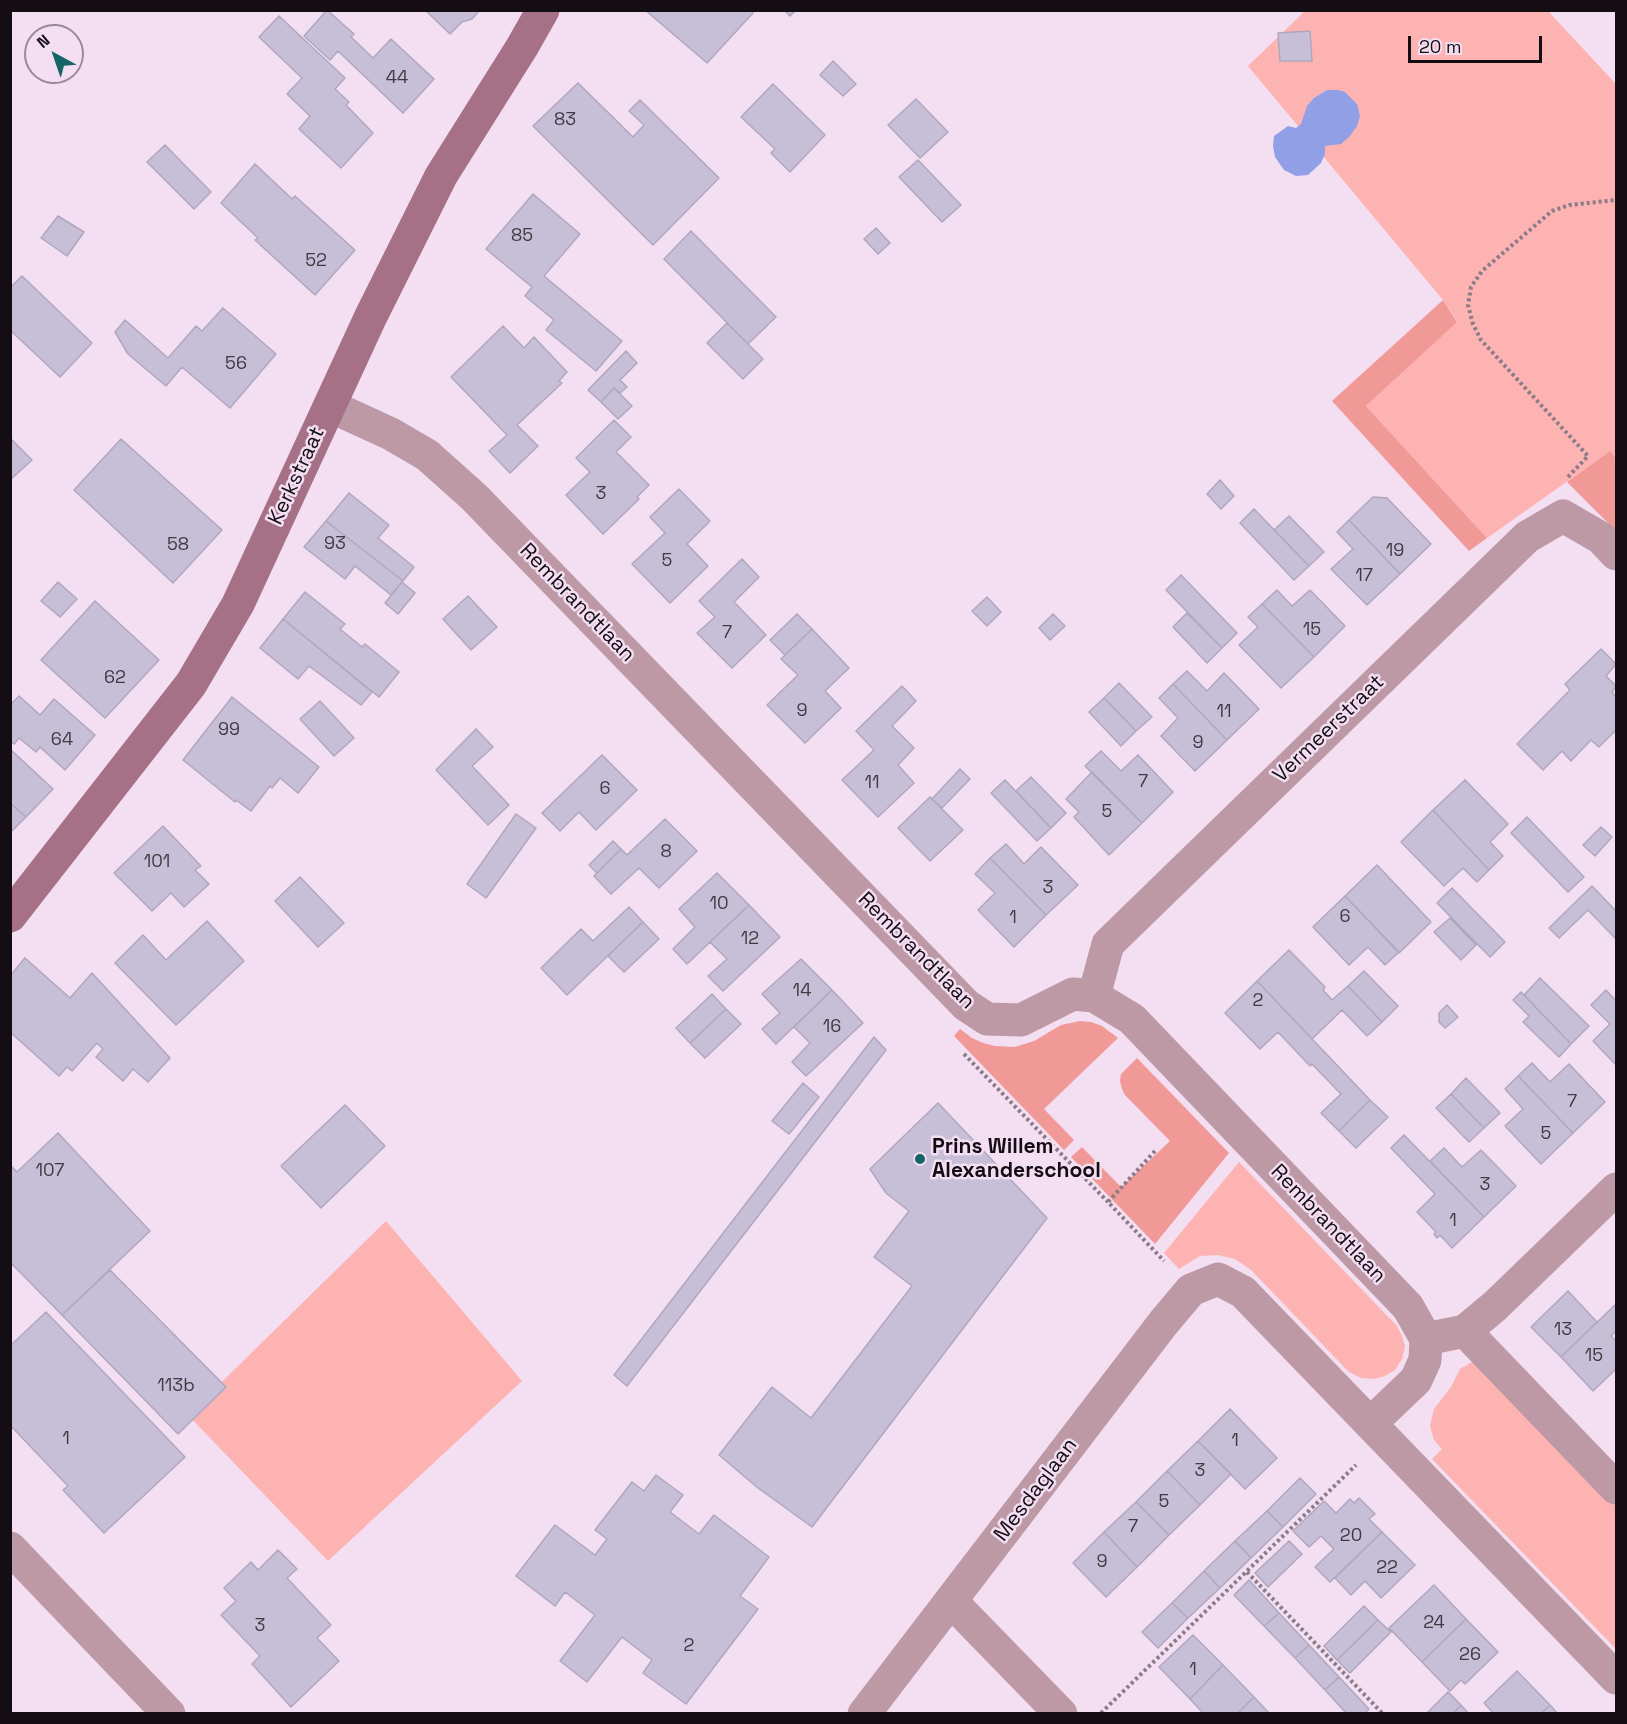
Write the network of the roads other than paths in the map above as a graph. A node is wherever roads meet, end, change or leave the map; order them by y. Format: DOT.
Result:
graph roads {
  1 [pos="543,10"];
  2 [pos="330,406"];
  3 [pos="1609,546"];
  4 [pos="10,916"];
  5 [pos="1094,996"];
  6 [pos="1617,1189"];
  7 [pos="1465,1331"];
  8 [pos="1426,1339"];
  9 [pos="1378,1431"];
  10 [pos="1617,1488"];
  11 [pos="10,1548"];
  12 [pos="951,1601"];
  13 [pos="1617,1678"];
  14 [pos="169,1713"];
  15 [pos="864,1713"];
  16 [pos="1061,1713"];
  1 -- 2 [label="street, Kerkstraat"];
  2 -- 4 [label="street, Kerkstraat"];
  2 -- 5 [label="street, Rembrandtlaan"];
  3 -- 5 [label="street, Vermeerstraat"];
  5 -- 8 [label="street, Rembrandtlaan"];
  6 -- 7 [label="street"];
  7 -- 8 [label="street"];
  7 -- 10 [label="street"];
  8 -- 9 [label="street"];
  9 -- 12 [label="street, Mesdaglaan"];
  9 -- 13 [label="street"];
  11 -- 14 [label="street"];
  12 -- 15 [label="street, Mesdaglaan"];
  12 -- 16 [label="street"];
}
